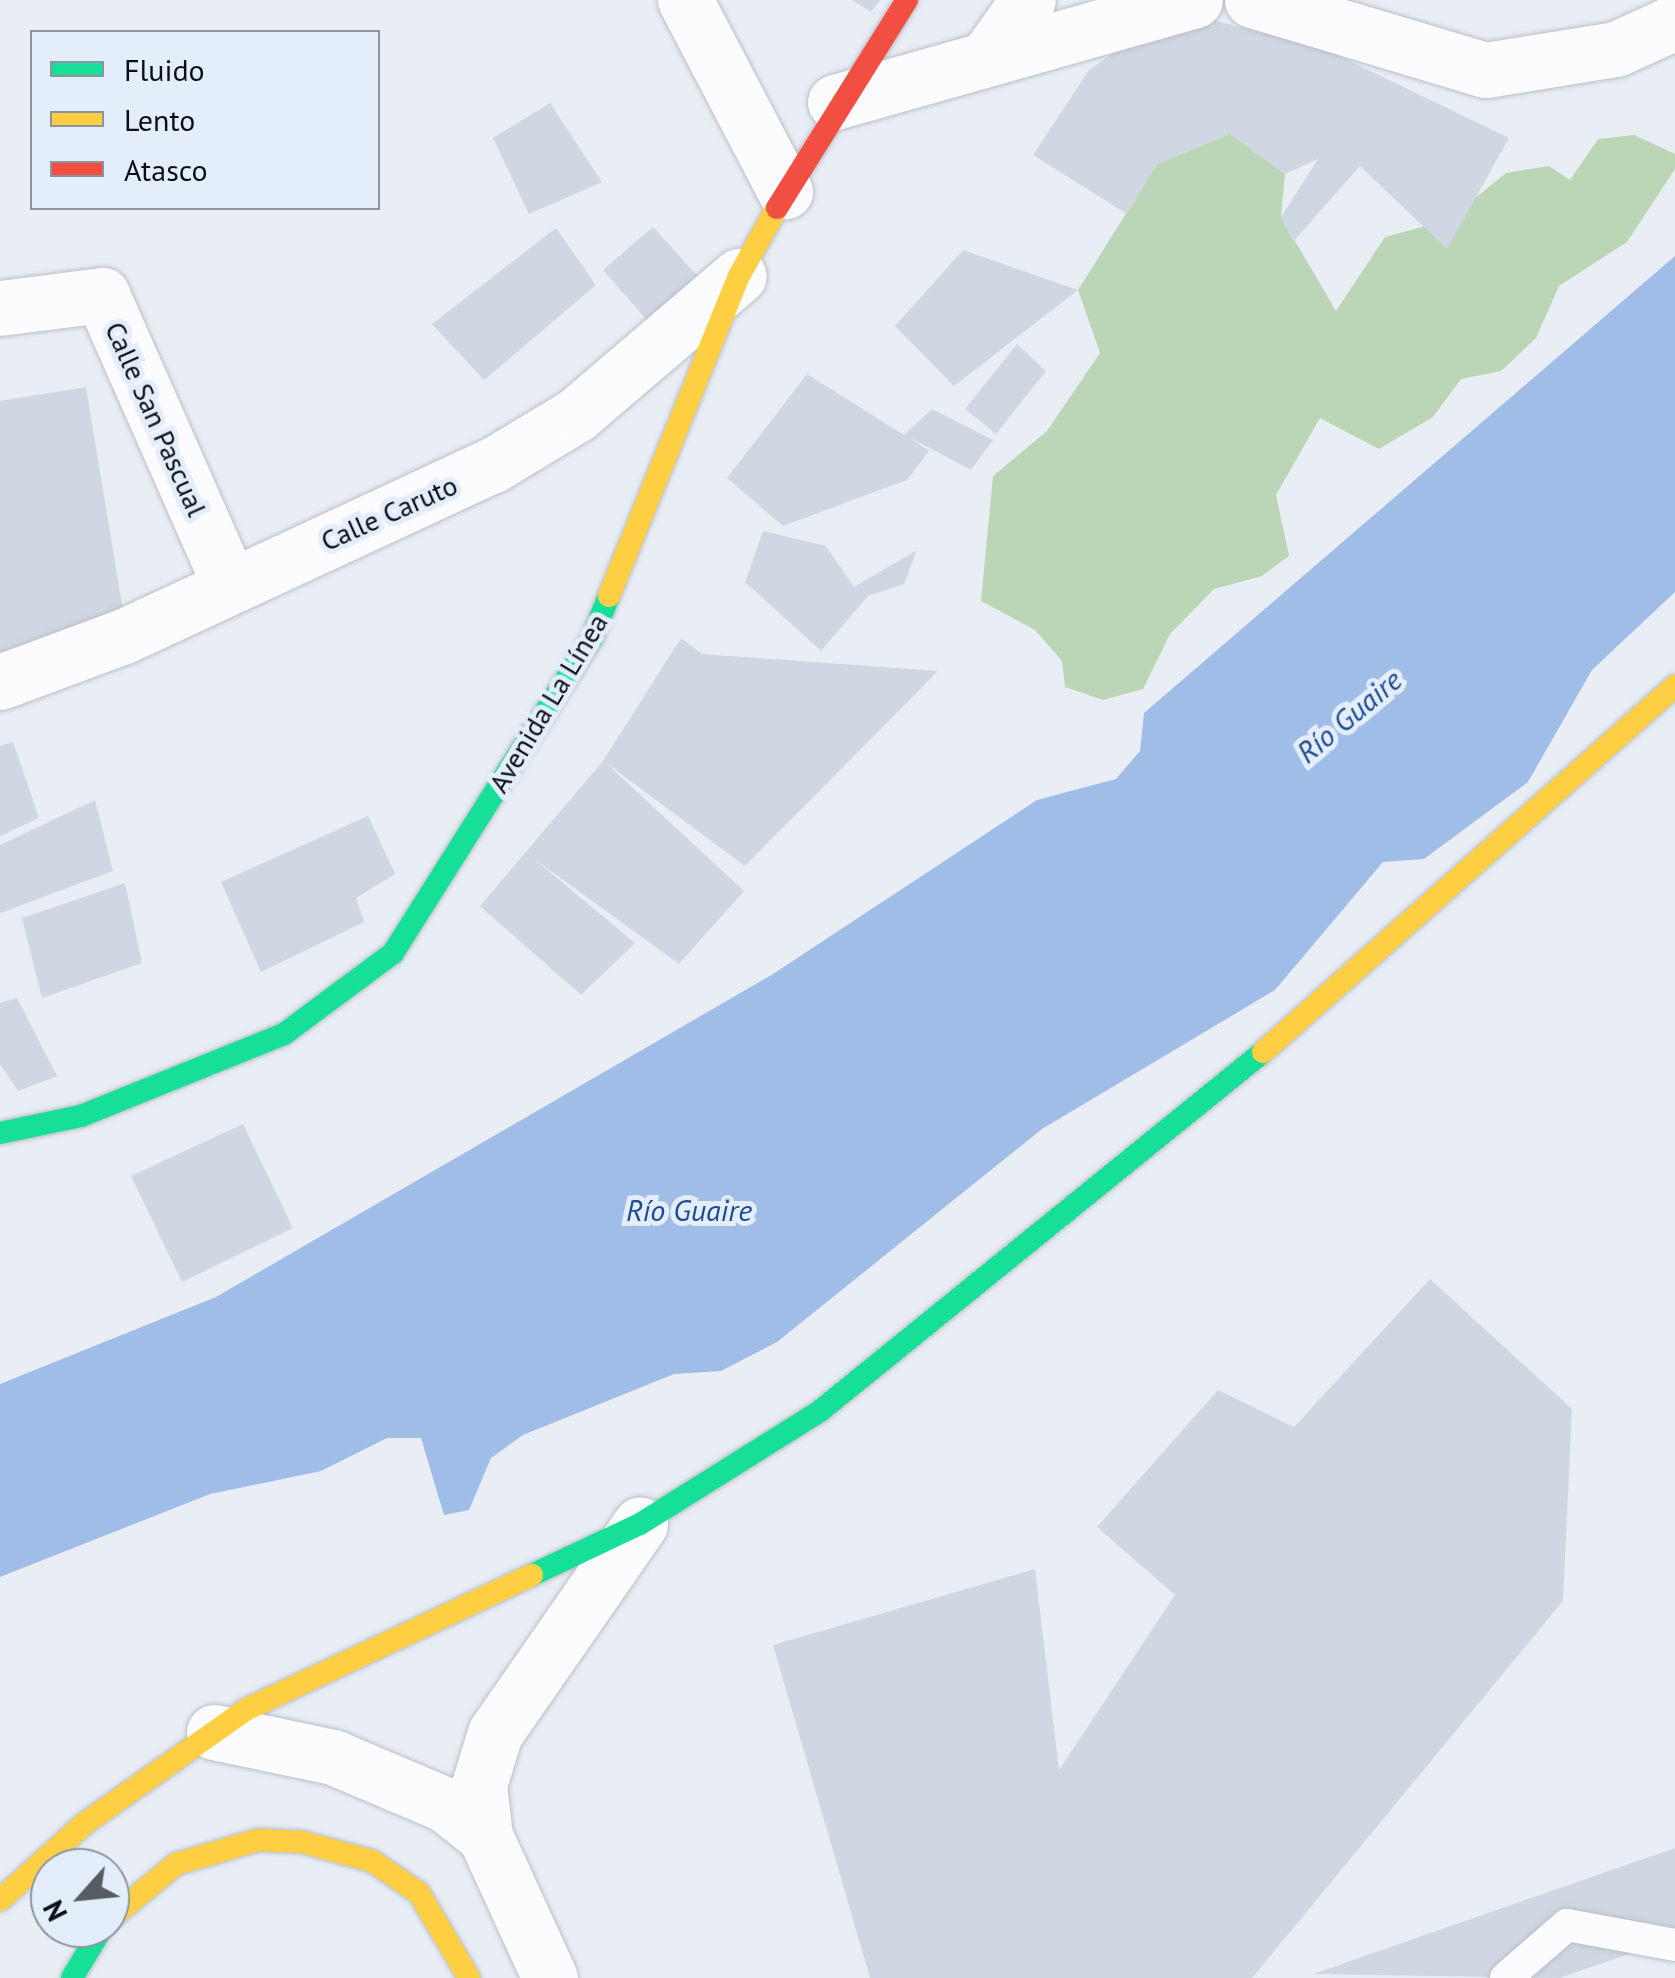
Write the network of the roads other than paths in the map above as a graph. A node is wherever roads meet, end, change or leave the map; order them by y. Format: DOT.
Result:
graph roads {
  1 [pos="685,0"];
  2 [pos="907,0"];
  3 [pos="1028,0"];
  4 [pos="1194,0"];
  5 [pos="1252,0"];
  6 [pos="1675,22"];
  7 [pos="986,59"];
  8 [pos="836,102"];
  9 [pos="785,191"];
  10 [pos="739,276"];
  11 [pos="0,308"];
  12 [pos="228,581"];
  13 [pos="0,682"];
  14 [pos="1675,686"];
  15 [pos="0,1133"];
  16 [pos="640,1524"];
  17 [pos="214,1732"];
  18 [pos="485,1836"];
  19 [pos="0,1900"];
  20 [pos="130,1902"];
  21 [pos="1675,1944"];
  22 [pos="90,1948"];
  23 [pos="72,1978"];
  24 [pos="468,1978"];
  25 [pos="550,1978"];
  26 [pos="1506,1978"];
  1 -- 9 [label="street"];
  2 -- 8 [label="street, Avenida La Línea"];
  3 -- 7 [label="street"];
  4 -- 7 [label="street"];
  5 -- 6 [label="street"];
  7 -- 8 [label="street"];
  8 -- 9 [label="street, Avenida La Línea"];
  9 -- 10 [label="street, Avenida La Línea"];
  10 -- 12 [label="street, Calle Caruto"];
  10 -- 15 [label="street, Avenida La Línea"];
  11 -- 12 [label="street, Calle San Pascual"];
  12 -- 13 [label="street, Calle Caruto"];
  14 -- 16 [label="street"];
  16 -- 17 [label="street"];
  16 -- 18 [label="street"];
  17 -- 18 [label="street"];
  17 -- 19 [label="street"];
  18 -- 25 [label="street"];
  20 -- 24 [label="street"];
  21 -- 26 [label="lane"];
  22 -- 23 [label="street"];
}
